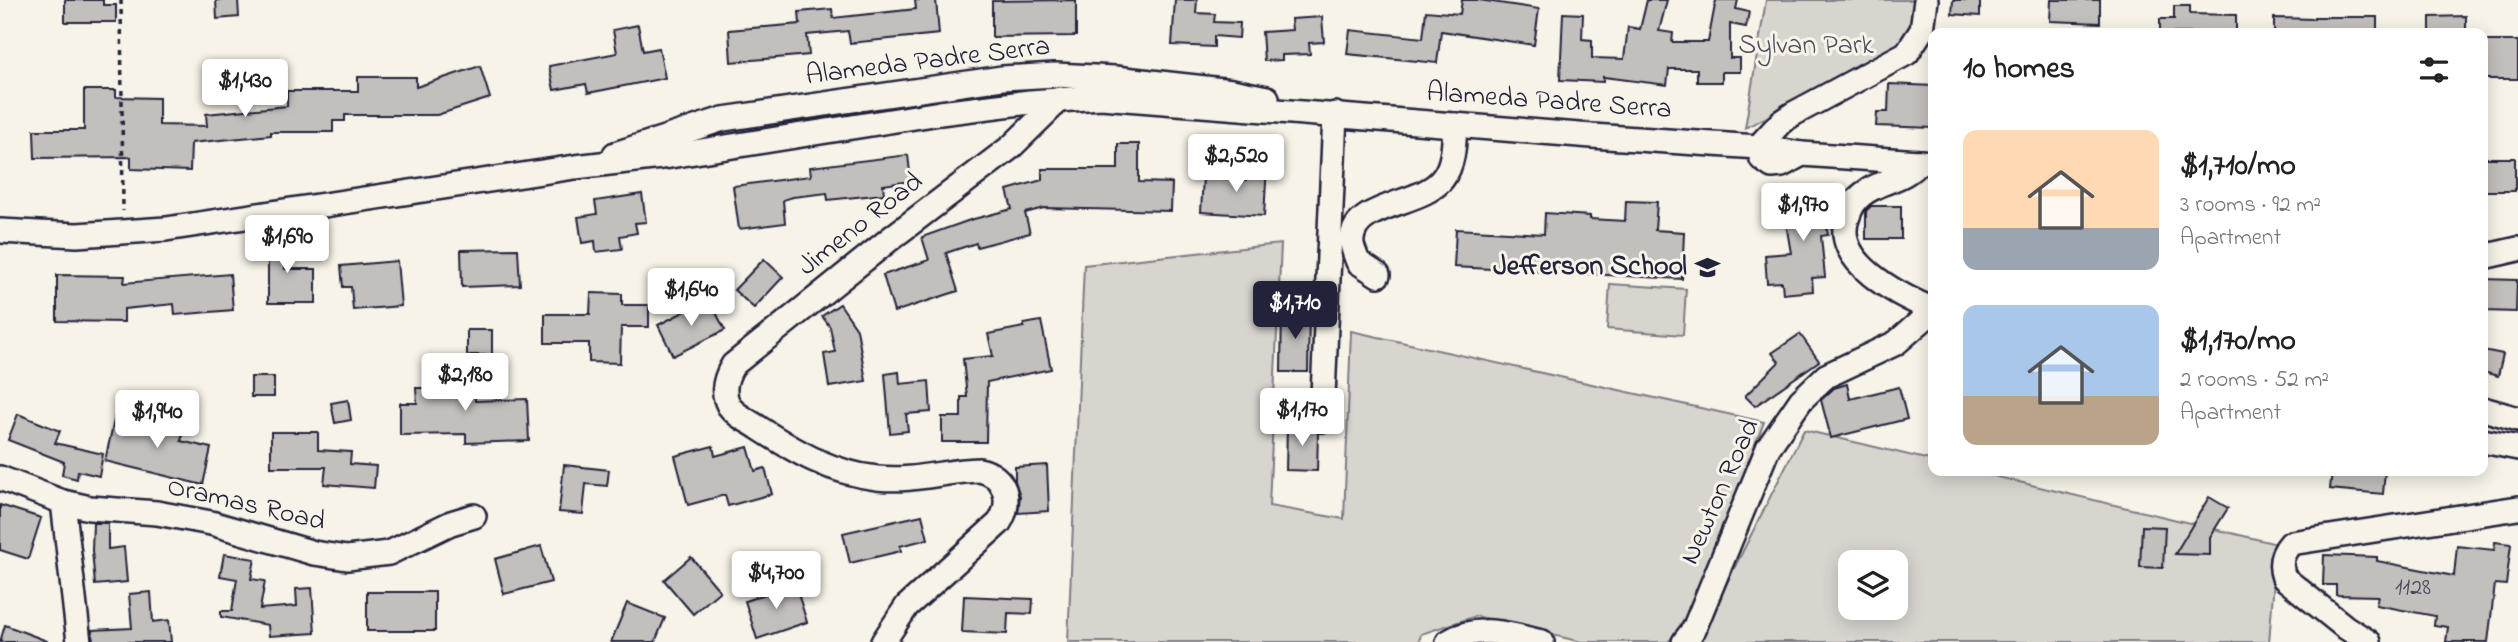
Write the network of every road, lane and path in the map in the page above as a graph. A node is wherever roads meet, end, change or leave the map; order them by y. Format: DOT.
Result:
graph roads {
  1 [pos="121,0"];
  2 [pos="1926,0"];
  3 [pos="1060,99"];
  4 [pos="1335,114"];
  5 [pos="1455,125"];
  6 [pos="1758,146"];
  7 [pos="1928,158"];
  8 [pos="1928,158"];
  9 [pos="1928,159"];
  10 [pos="575,167"];
  11 [pos="0,231"];
  12 [pos="124,233"];
  13 [pos="2518,249"];
  14 [pos="2488,256"];
  15 [pos="1378,275"];
  16 [pos="1928,308"];
  17 [pos="1928,315"];
  18 [pos="2488,410"];
  19 [pos="2518,419"];
  20 [pos="1322,420"];
  21 [pos="2488,442"];
  22 [pos="2518,448"];
  23 [pos="0,478"];
  24 [pos="63,502"];
  25 [pos="2518,508"];
  26 [pos="474,516"];
  27 [pos="79,642"];
  28 [pos="883,642"];
  29 [pos="1448,642"];
  30 [pos="1542,642"];
  31 [pos="1684,642"];
  32 [pos="2369,642"];
  1 -- 12 [label="path"];
  2 -- 6 [label="street"];
  3 -- 4 [label="street, Alameda Padre Serra"];
  3 -- 10 [label="street, Alameda Padre Serra"];
  3 -- 28 [label="street, Jimeno Road"];
  4 -- 5 [label="street, Alameda Padre Serra"];
  4 -- 10 [label="street, Alameda Padre Serra"];
  4 -- 20 [label="street"];
  5 -- 6 [label="street, Alameda Padre Serra"];
  5 -- 15 [label="street"];
  6 -- 7 [label="street, Alameda Padre Serra"];
  6 -- 8 [label="street, Alameda Padre Serra"];
  9 -- 16 [label="street"];
  10 -- 12 [label="street, Alameda Padre Serra"];
  11 -- 12 [label="street, Alameda Padre Serra"];
  13 -- 14 [label="street"];
  17 -- 31 [label="street, Newton Road"];
  18 -- 19 [label="street"];
  21 -- 22 [label="street"];
  23 -- 24 [label="street, Oramas Road"];
  24 -- 26 [label="street, Oramas Road"];
  24 -- 27 [label="street"];
  25 -- 32 [label="street"];
  29 -- 30 [label="street"];
}
